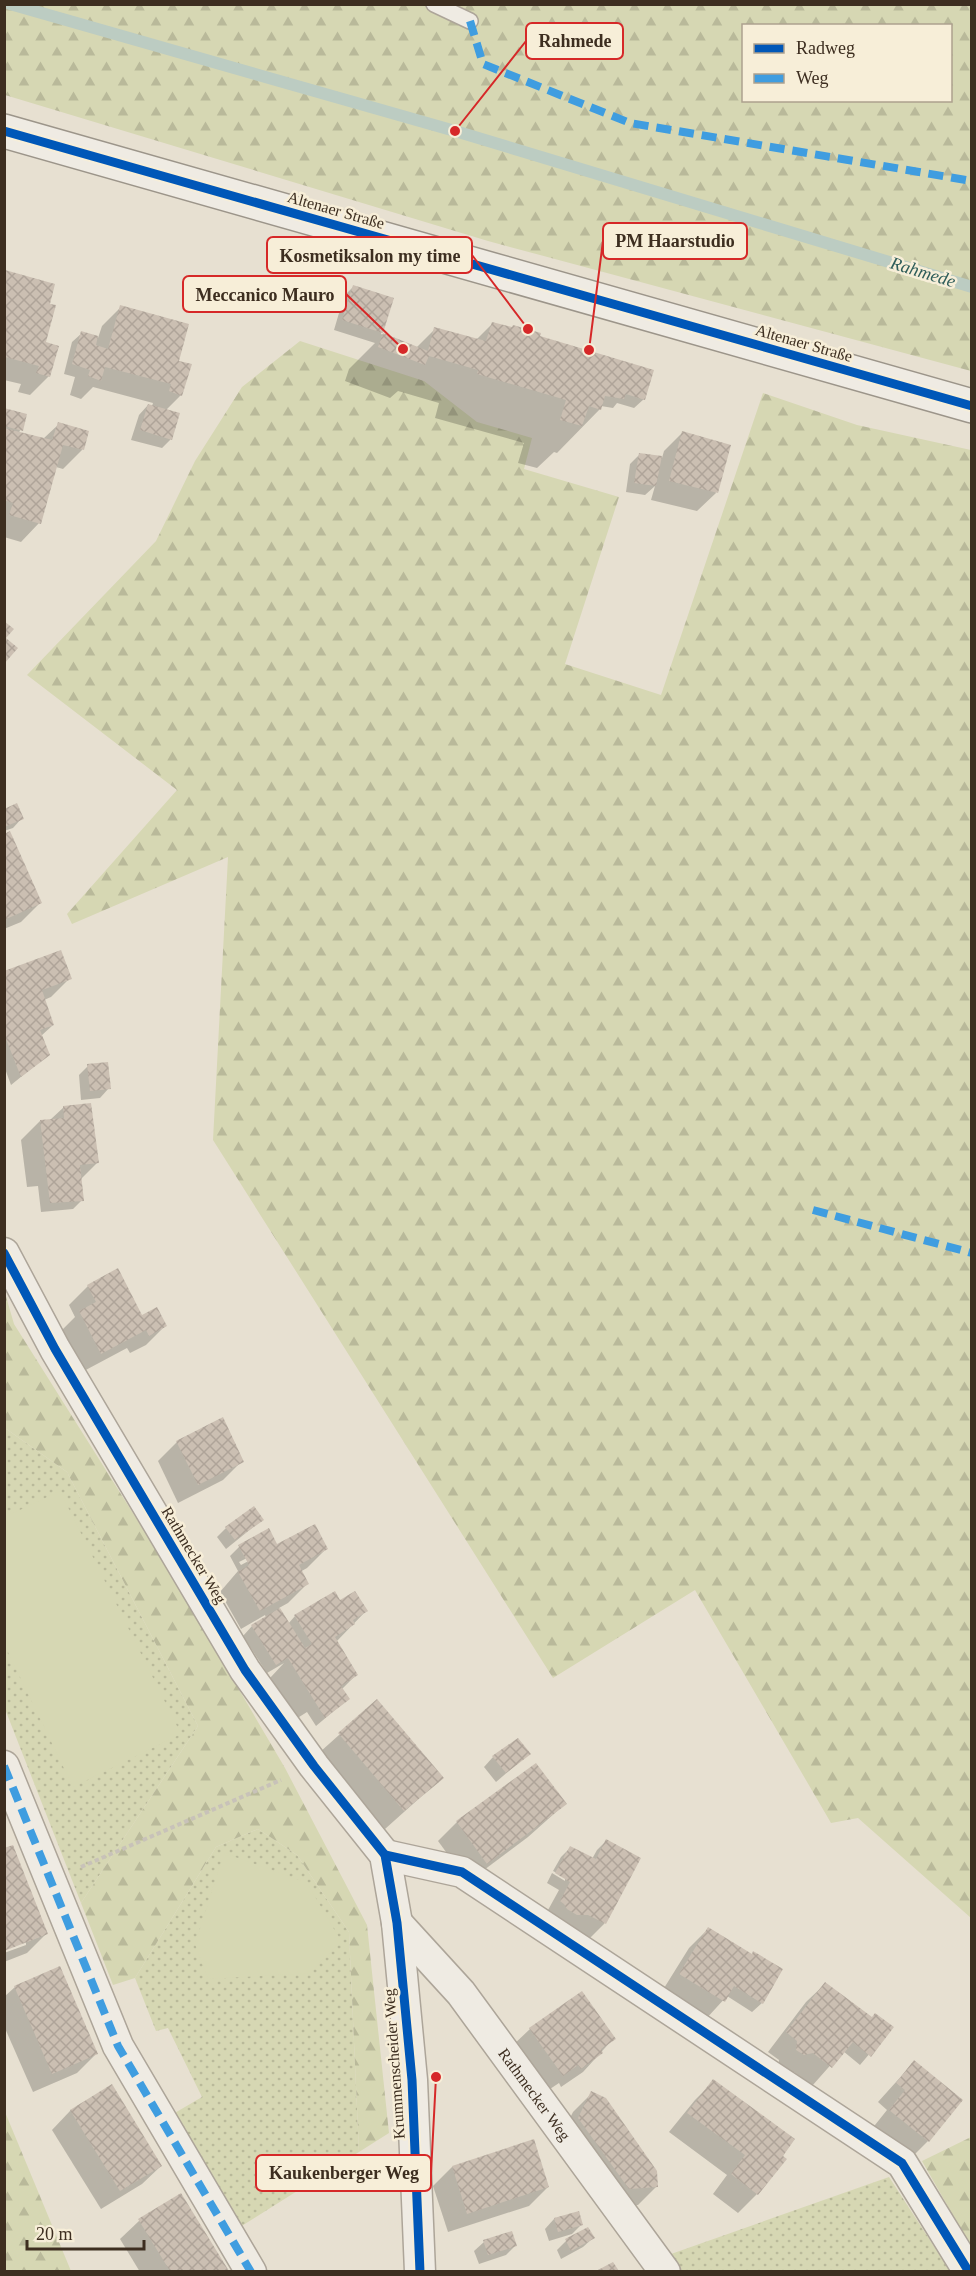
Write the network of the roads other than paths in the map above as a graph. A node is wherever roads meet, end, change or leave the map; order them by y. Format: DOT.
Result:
graph roads {
  1 [pos="434,4"];
  2 [pos="470,21"];
  3 [pos="4,131"];
  4 [pos="972,406"];
  5 [pos="4,1253"];
  6 [pos="4,1766"];
  7 [pos="384,1855"];
  8 [pos="397,1923"];
  9 [pos="251,2271"];
  10 [pos="420,2271"];
  11 [pos="665,2271"];
  12 [pos="969,2271"];
  1 -- 2 [label="lane"];
  3 -- 4 [label="main road, Altenaer Straße"];
  5 -- 7 [label="street, Rathmecker Weg"];
  6 -- 9 [label="street"];
  7 -- 8 [label="street, Krummenscheider Weg"];
  7 -- 12 [label="street"];
  8 -- 10 [label="street, Krummenscheider Weg"];
  8 -- 11 [label="street, Rathmecker Weg"];
}
